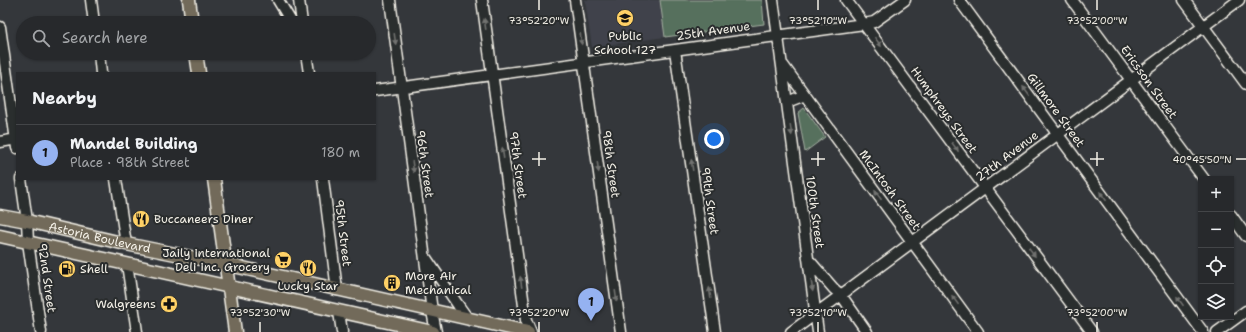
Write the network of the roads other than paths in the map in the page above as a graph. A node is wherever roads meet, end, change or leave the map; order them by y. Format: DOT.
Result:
graph roads {
  1 [pos="91,0"];
  2 [pos="189,0"];
  3 [pos="278,0"];
  4 [pos="299,0"];
  5 [pos="390,0"];
  6 [pos="482,0"];
  7 [pos="575,0"];
  8 [pos="773,0"];
  9 [pos="846,0"];
  10 [pos="905,0"];
  11 [pos="959,0"];
  12 [pos="1072,0"];
  13 [pos="1184,0"];
  14 [pos="1239,0"];
  15 [pos="93,16"];
  16 [pos="191,16"];
  17 [pos="288,16"];
  18 [pos="301,16"];
  19 [pos="864,24"];
  20 [pos="0,27"];
  21 [pos="1203,27"];
  22 [pos="778,36"];
  23 [pos="676,50"];
  24 [pos="100,60"];
  25 [pos="197,60"];
  26 [pos="307,60"];
  27 [pos="584,62"];
  28 [pos="782,63"];
  29 [pos="101,72"];
  30 [pos="199,72"];
  31 [pos="309,72"];
  32 [pos="492,75"];
  33 [pos="1131,80"];
  34 [pos="1246,84"];
  35 [pos="402,87"];
  36 [pos="376,91"];
  37 [pos="805,95"];
  38 [pos="787,102"];
  39 [pos="1058,134"];
  40 [pos="16,135"];
  41 [pos="0,142"];
  42 [pos="16,142"];
  43 [pos="1202,176"];
  44 [pos="21,180"];
  45 [pos="116,180"];
  46 [pos="214,180"];
  47 [pos="323,180"];
  48 [pos="985,188"];
  49 [pos="0,216"];
  50 [pos="1234,219"];
  51 [pos="27,221"];
  52 [pos="0,236"];
  53 [pos="1246,236"];
  54 [pos="28,242"];
  55 [pos="912,242"];
  56 [pos="126,244"];
  57 [pos="425,255"];
  58 [pos="808,259"];
  59 [pos="127,264"];
  60 [pos="225,264"];
  61 [pos="228,288"];
  62 [pos="337,290"];
  63 [pos="841,295"];
  64 [pos="432,311"];
  65 [pos="1246,311"];
  66 [pos="339,312"];
  67 [pos="816,314"];
  68 [pos="468,319"];
  69 [pos="41,332"];
  70 [pos="137,332"];
  71 [pos="235,332"];
  72 [pos="342,332"];
  73 [pos="433,332"];
  74 [pos="436,332"];
  75 [pos="528,332"];
  76 [pos="531,332"];
  77 [pos="621,332"];
  78 [pos="715,332"];
  79 [pos="791,332"];
  80 [pos="818,332"];
  81 [pos="866,332"];
  82 [pos="978,332"];
  83 [pos="1092,332"];
  84 [pos="1203,332"];
  85 [pos="1217,332"];
  1 -- 15 [label="street"];
  2 -- 16 [label="main road"];
  3 -- 17 [label="street"];
  4 -- 18 [label="street"];
  5 -- 35 [label="street, 96th Street, one-way"];
  32 -- 6 [label="street, 97th Street, one-way"];
  7 -- 27 [label="street, 98th Street, one-way"];
  8 -- 22 [label="street, 100th Street"];
  9 -- 19 [label="street, Humphreys Street"];
  10 -- 19 [label="street, 25th Avenue"];
  39 -- 11 [label="street, Gillmore Street, one-way"];
  12 -- 33 [label="street, Ericsson Street"];
  13 -- 21 [label="street"];
  14 -- 21 [label="street, 27th Avenue"];
  19 -- 22 [label="street, 25th Avenue"];
  19 -- 48 [label="street, Humphreys Street, one-way"];
  20 -- 40 [label="street"];
  21 -- 33 [label="street, 27th Avenue"];
  21 -- 34 [label="street"];
  22 -- 23 [label="street, 25th Avenue"];
  22 -- 28 [label="street, 100th Street"];
  23 -- 27 [label="street, 25th Avenue"];
  78 -- 23 [label="street, 99th Street, one-way"];
  24 -- 29 [label="street"];
  25 -- 30 [label="main road"];
  26 -- 31 [label="street"];
  27 -- 32 [label="street, 25th Avenue"];
  27 -- 77 [label="street, 98th Street, one-way"];
  28 -- 37 [label="street, McIntosh Street"];
  28 -- 38 [label="street, 100th Street"];
  32 -- 35 [label="street, 25th Avenue"];
  76 -- 32 [label="street, 97th Street, one-way"];
  33 -- 39 [label="street, 27th Avenue"];
  33 -- 43 [label="street, Ericsson Street"];
  35 -- 36 [label="street, 25th Avenue"];
  35 -- 57 [label="street, 96th Street, one-way"];
  37 -- 38 [label="street"];
  55 -- 37 [label="street, McIntosh Street, one-way"];
  38 -- 58 [label="street, 100th Street, one-way"];
  39 -- 48 [label="street, 27th Avenue"];
  84 -- 39 [label="street, Gillmore Street, one-way"];
  41 -- 42 [label="street"];
  44 -- 51 [label="street, 92nd Street"];
  45 -- 56 [label="street"];
  46 -- 60 [label="main road"];
  47 -- 62 [label="street, 95th Street"];
  48 -- 55 [label="street, 27th Avenue"];
  48 -- 83 [label="street, Humphreys Street, one-way"];
  49 -- 51 [label="main road, Astoria Boulevard"];
  50 -- 53 [label="street"];
  51 -- 54 [label="street, 92nd Street"];
  51 -- 56 [label="main road, Astoria Boulevard"];
  52 -- 54 [label="main road, Astoria Boulevard"];
  54 -- 59 [label="main road, Astoria Boulevard"];
  54 -- 69 [label="street, 92nd Street"];
  55 -- 63 [label="street, 27th Avenue"];
  82 -- 55 [label="street, McIntosh Street, one-way"];
  56 -- 60 [label="main road, Astoria Boulevard"];
  57 -- 64 [label="street, 96th Street"];
  57 -- 68 [label="street"];
  58 -- 63 [label="street"];
  58 -- 67 [label="street, 100th Street, one-way"];
  59 -- 61 [label="main road, Astoria Boulevard"];
  59 -- 70 [label="street"];
  60 -- 61 [label="main road"];
  60 -- 62 [label="main road, Astoria Boulevard"];
  61 -- 66 [label="main road, Astoria Boulevard"];
  61 -- 71 [label="main road"];
  62 -- 64 [label="main road, Astoria Boulevard"];
  63 -- 67 [label="street, 27th Avenue"];
  63 -- 81 [label="street"];
  64 -- 68 [label="main road, Astoria Boulevard"];
  64 -- 74 [label="street, 96th Street"];
  65 -- 85 [label="street"];
  66 -- 72 [label="street"];
  66 -- 73 [label="main road, Astoria Boulevard"];
  67 -- 79 [label="street, 27th Avenue"];
  67 -- 80 [label="street, 100th Street"];
  68 -- 75 [label="main road, Astoria Boulevard"];
}
